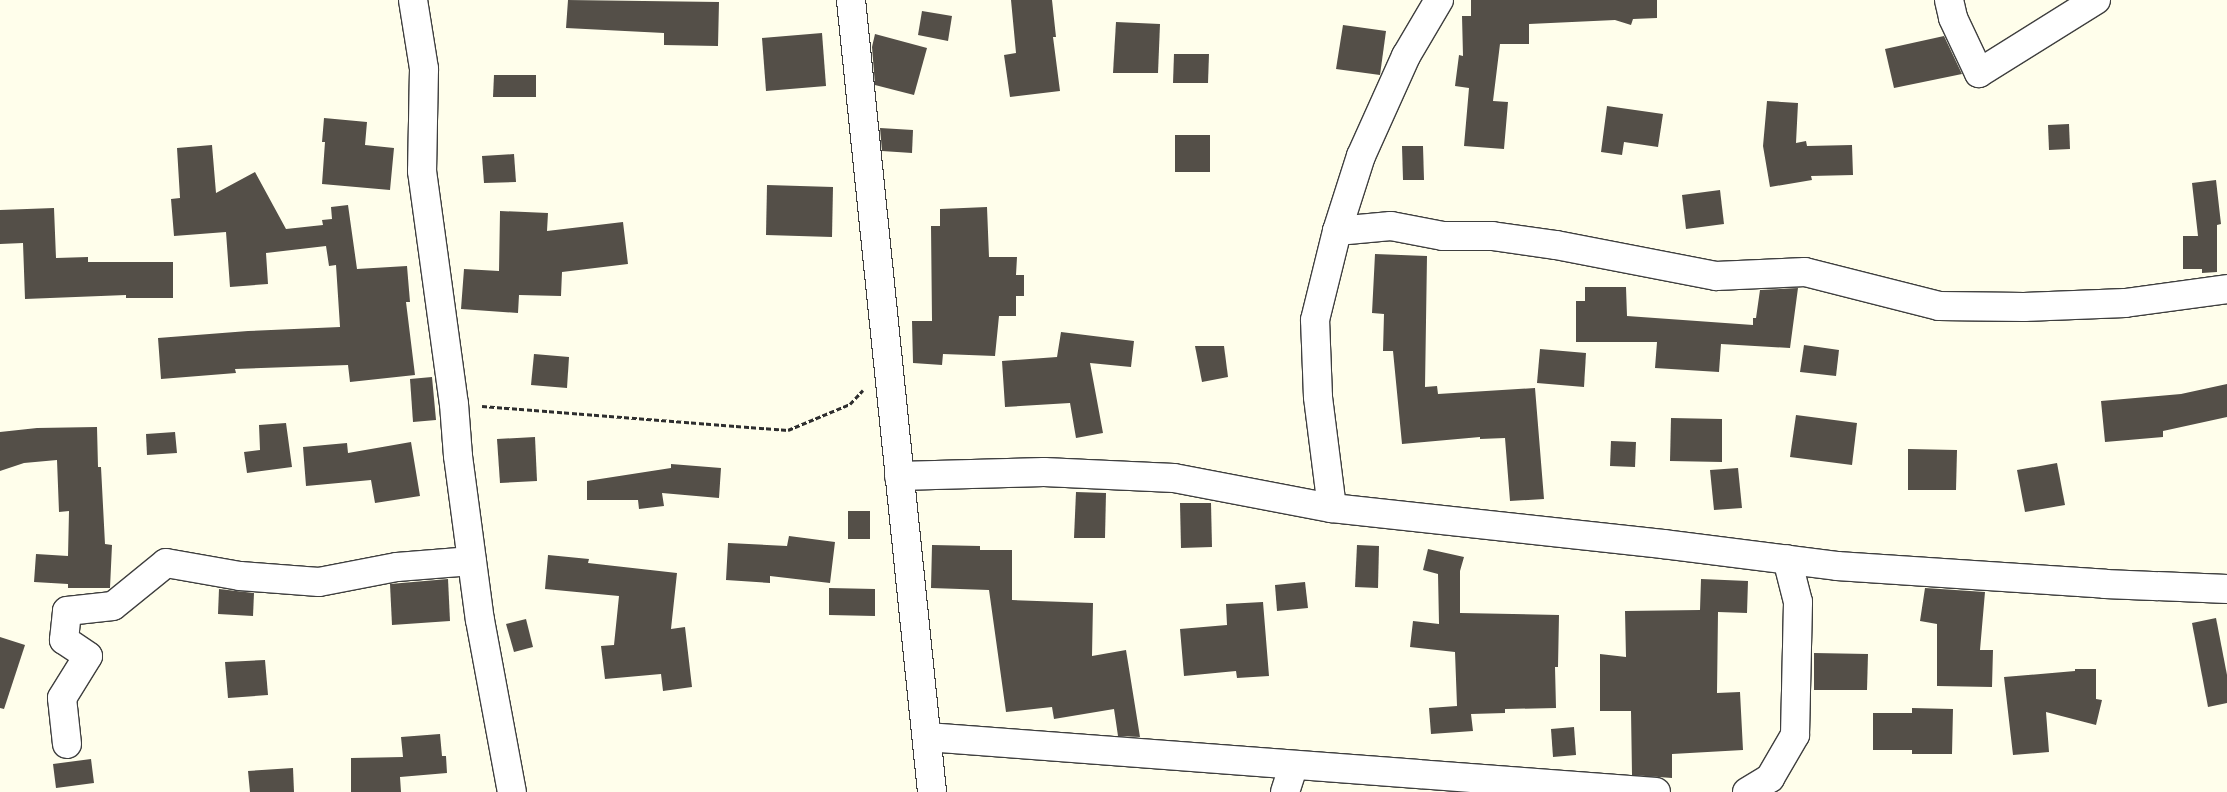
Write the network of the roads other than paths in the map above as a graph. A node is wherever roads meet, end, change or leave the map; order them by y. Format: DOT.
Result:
graph roads {
  1 [pos="413,0"];
  2 [pos="851,0"];
  3 [pos="1439,0"];
  4 [pos="1949,0"];
  5 [pos="2096,0"];
  6 [pos="1337,231"];
  7 [pos="2227,289"];
  8 [pos="899,476"];
  9 [pos="1332,508"];
  10 [pos="1786,559"];
  11 [pos="472,561"];
  12 [pos="2227,589"];
  13 [pos="926,737"];
  14 [pos="67,744"];
  15 [pos="1294,765"];
  16 [pos="512,792"];
  17 [pos="932,792"];
  18 [pos="1285,792"];
  19 [pos="1656,792"];
  20 [pos="1747,792"];
  1 -- 11 [label="street"];
  2 -- 8 [label="street"];
  3 -- 6 [label="street"];
  4 -- 5 [label="street"];
  6 -- 7 [label="street"];
  6 -- 9 [label="street"];
  8 -- 9 [label="street"];
  8 -- 13 [label="street"];
  9 -- 10 [label="street"];
  10 -- 12 [label="street"];
  10 -- 20 [label="street"];
  11 -- 14 [label="street"];
  11 -- 16 [label="street"];
  13 -- 15 [label="street"];
  13 -- 17 [label="street"];
  15 -- 18 [label="street"];
  15 -- 19 [label="street"];
}
